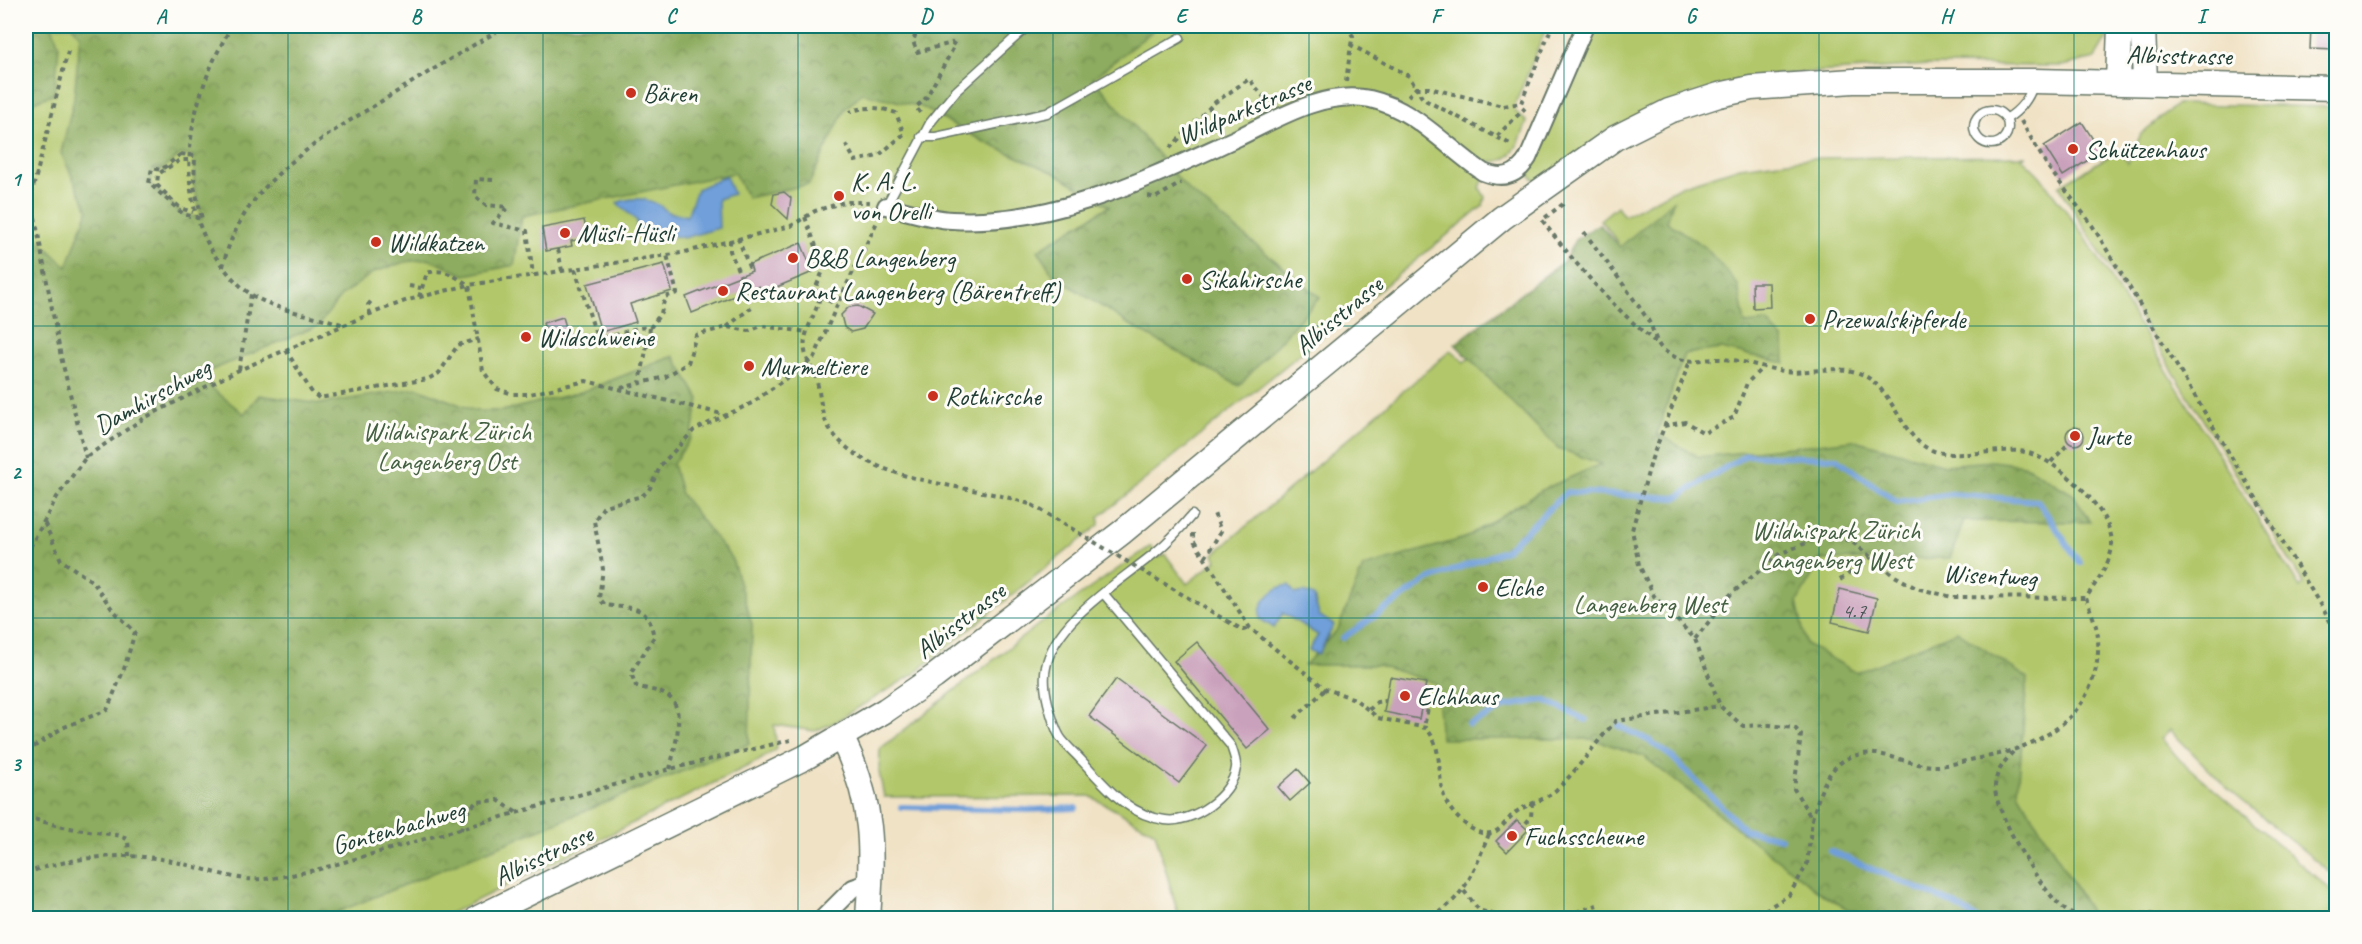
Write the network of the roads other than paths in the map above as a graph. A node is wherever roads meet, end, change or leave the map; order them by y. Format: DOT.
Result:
graph roads {
  1 [pos="1028,26"];
  2 [pos="1584,26"];
  3 [pos="2120,26"];
  4 [pos="2143,26"];
  5 [pos="1180,38"];
  6 [pos="2035,81"];
  7 [pos="2118,82"];
  8 [pos="2145,83"];
  9 [pos="2337,88"];
  10 [pos="2006,119"];
  11 [pos="921,137"];
  12 [pos="885,206"];
  13 [pos="1192,516"];
  14 [pos="1104,594"];
  15 [pos="842,738"];
  16 [pos="870,882"];
  17 [pos="478,918"];
  18 [pos="823,918"];
  19 [pos="868,918"];
  1 -- 11 [label="lane"];
  2 -- 12 [label="street, Wildparkstrasse"];
  3 -- 7 [label="main road"];
  4 -- 8 [label="main road"];
  5 -- 11 [label="lane"];
  6 -- 7 [label="main road, Albisstrasse"];
  6 -- 10 [label="lane"];
  6 -- 15 [label="main road, Albisstrasse"];
  7 -- 8 [label="main road, Albisstrasse"];
  8 -- 9 [label="main road, Albisstrasse"];
  10 -- 10 [label="lane"];
  11 -- 12 [label="lane"];
  13 -- 14 [label="lane"];
  14 -- 14 [label="lane"];
  15 -- 16 [label="main road"];
  15 -- 17 [label="main road, Albisstrasse"];
  16 -- 18 [label="street"];
  16 -- 19 [label="main road"];
}
